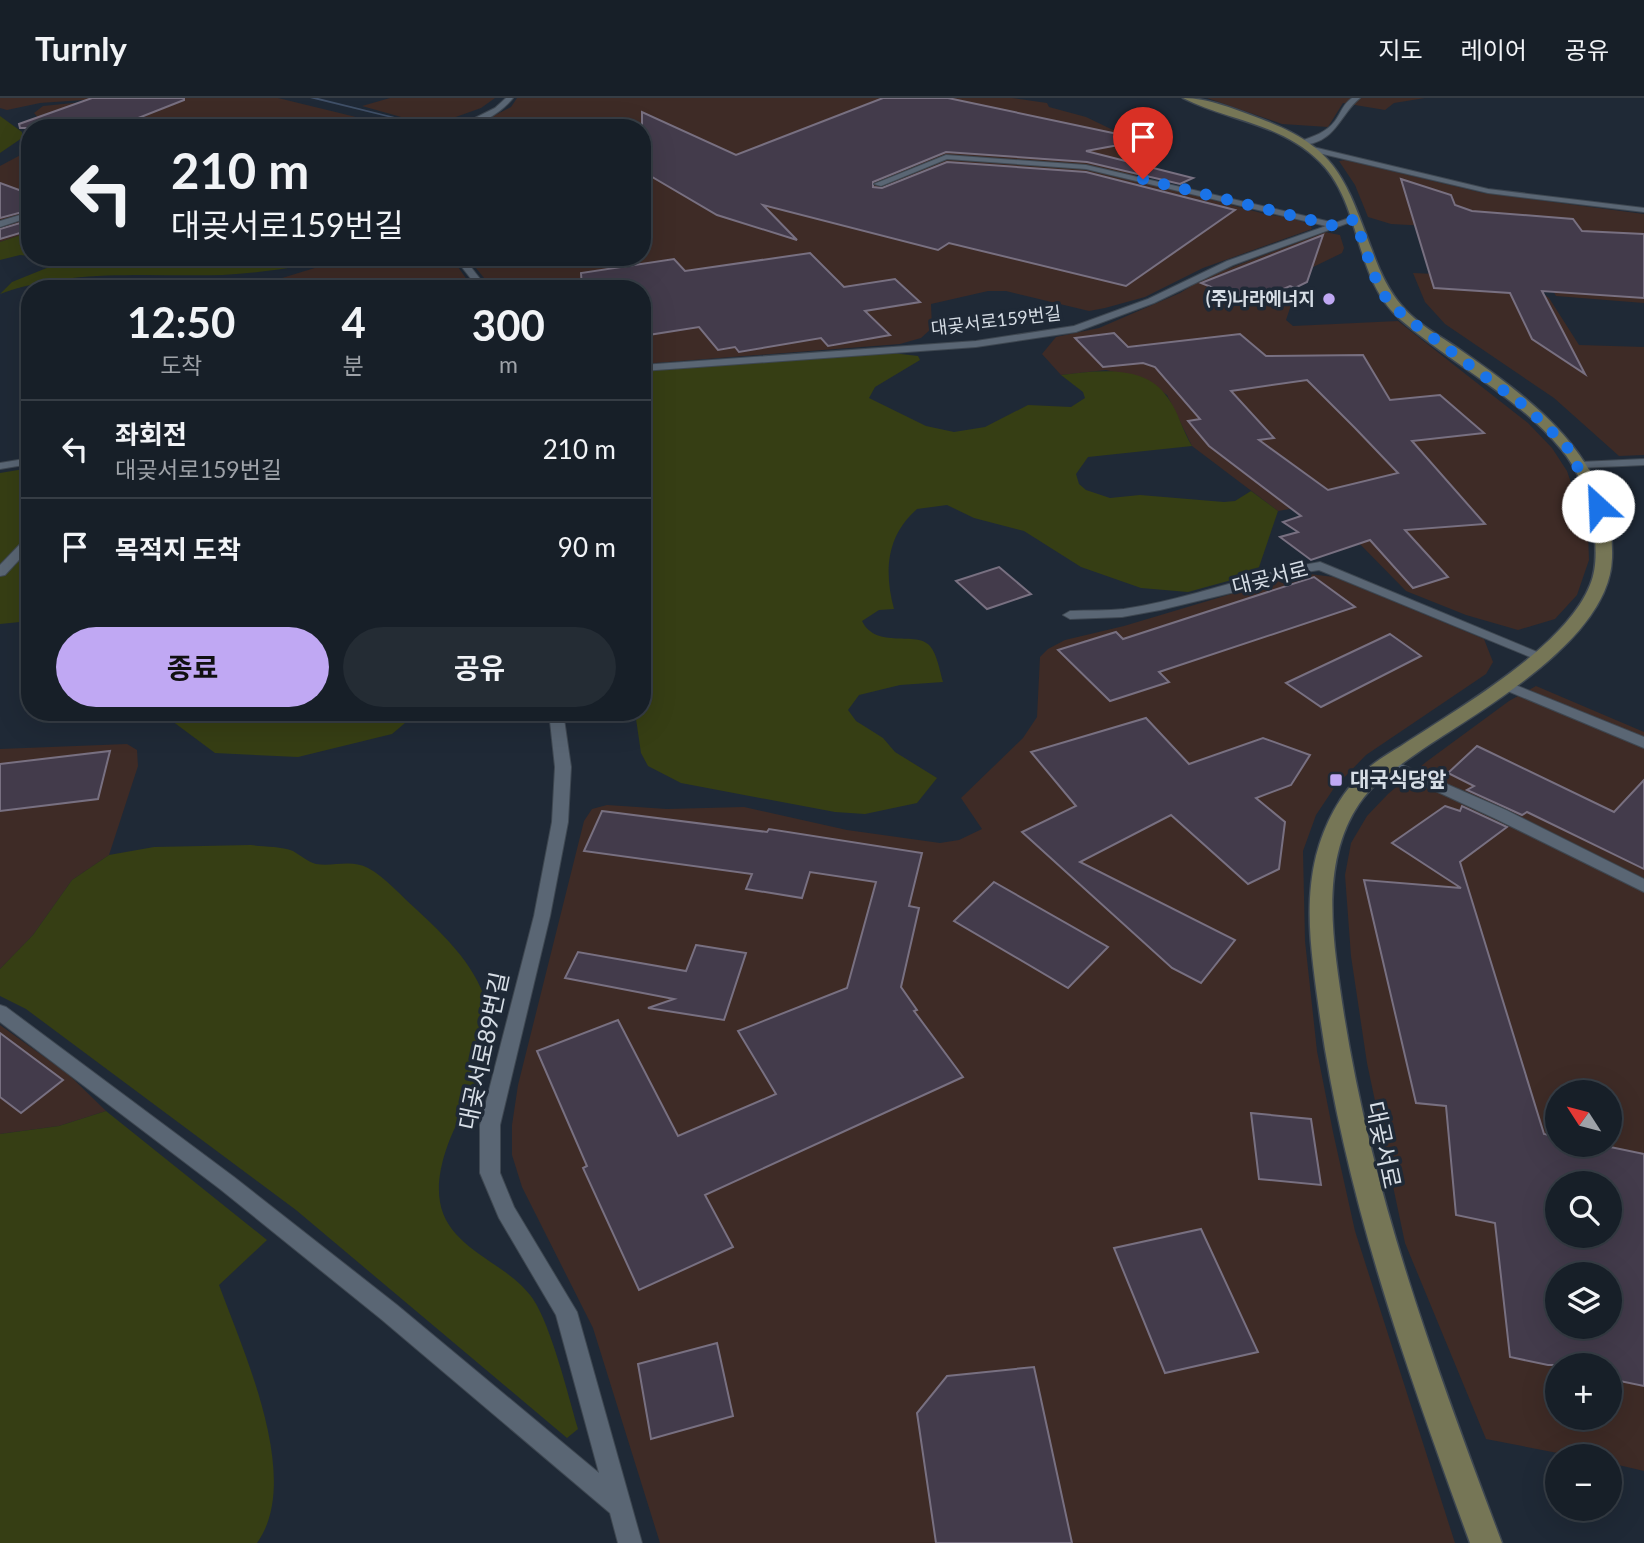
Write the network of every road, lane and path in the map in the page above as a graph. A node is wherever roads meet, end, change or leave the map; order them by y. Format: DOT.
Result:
graph roads {
  1 [pos="510,98"];
  2 [pos="1188,98"];
  3 [pos="1357,98"];
  4 [pos="478,119"];
  5 [pos="1308,146"];
  6 [pos="878,184"];
  7 [pos="1644,210"];
  8 [pos="21,217"];
  9 [pos="1355,219"];
  10 [pos="0,224"];
  11 [pos="1335,226"];
  12 [pos="465,266"];
  13 [pos="477,280"];
  14 [pos="651,367"];
  15 [pos="21,462"];
  16 [pos="1644,462"];
  17 [pos="1580,465"];
  18 [pos="0,466"];
  19 [pos="21,550"];
  20 [pos="0,572"];
  21 [pos="1070,615"];
  22 [pos="1540,656"];
  23 [pos="1503,684"];
  24 [pos="557,721"];
  25 [pos="1644,743"];
  26 [pos="1389,764"];
  27 [pos="1644,886"];
  28 [pos="0,1013"];
  29 [pos="617,1504"];
  30 [pos="630,1543"];
  31 [pos="1486,1543"];
  1 -- 4 [label="lane"];
  2 -- 5 [label="street, 대곶서로"];
  3 -- 5 [label="lane"];
  5 -- 7 [label="lane"];
  5 -- 9 [label="street, 대곶서로"];
  6 -- 11 [label="lane"];
  8 -- 10 [label="lane"];
  9 -- 11 [label="lane, 대곶서로159번길"];
  9 -- 17 [label="street, 대곶서로"];
  11 -- 14 [label="lane, 대곶서로159번길"];
  12 -- 13 [label="lane"];
  15 -- 18 [label="lane"];
  16 -- 17 [label="lane"];
  17 -- 22 [label="street, 대곶서로"];
  19 -- 20 [label="lane"];
  21 -- 22 [label="lane, 대곶서로"];
  22 -- 23 [label="street, 대곶서로"];
  23 -- 25 [label="lane"];
  23 -- 26 [label="street, 대곶서로"];
  24 -- 29 [label="lane, 대곶서로89번길"];
  26 -- 27 [label="lane"];
  26 -- 31 [label="street, 대곶서로"];
  28 -- 29 [label="lane"];
  29 -- 30 [label="lane, 대곶서로89번길"];
}
